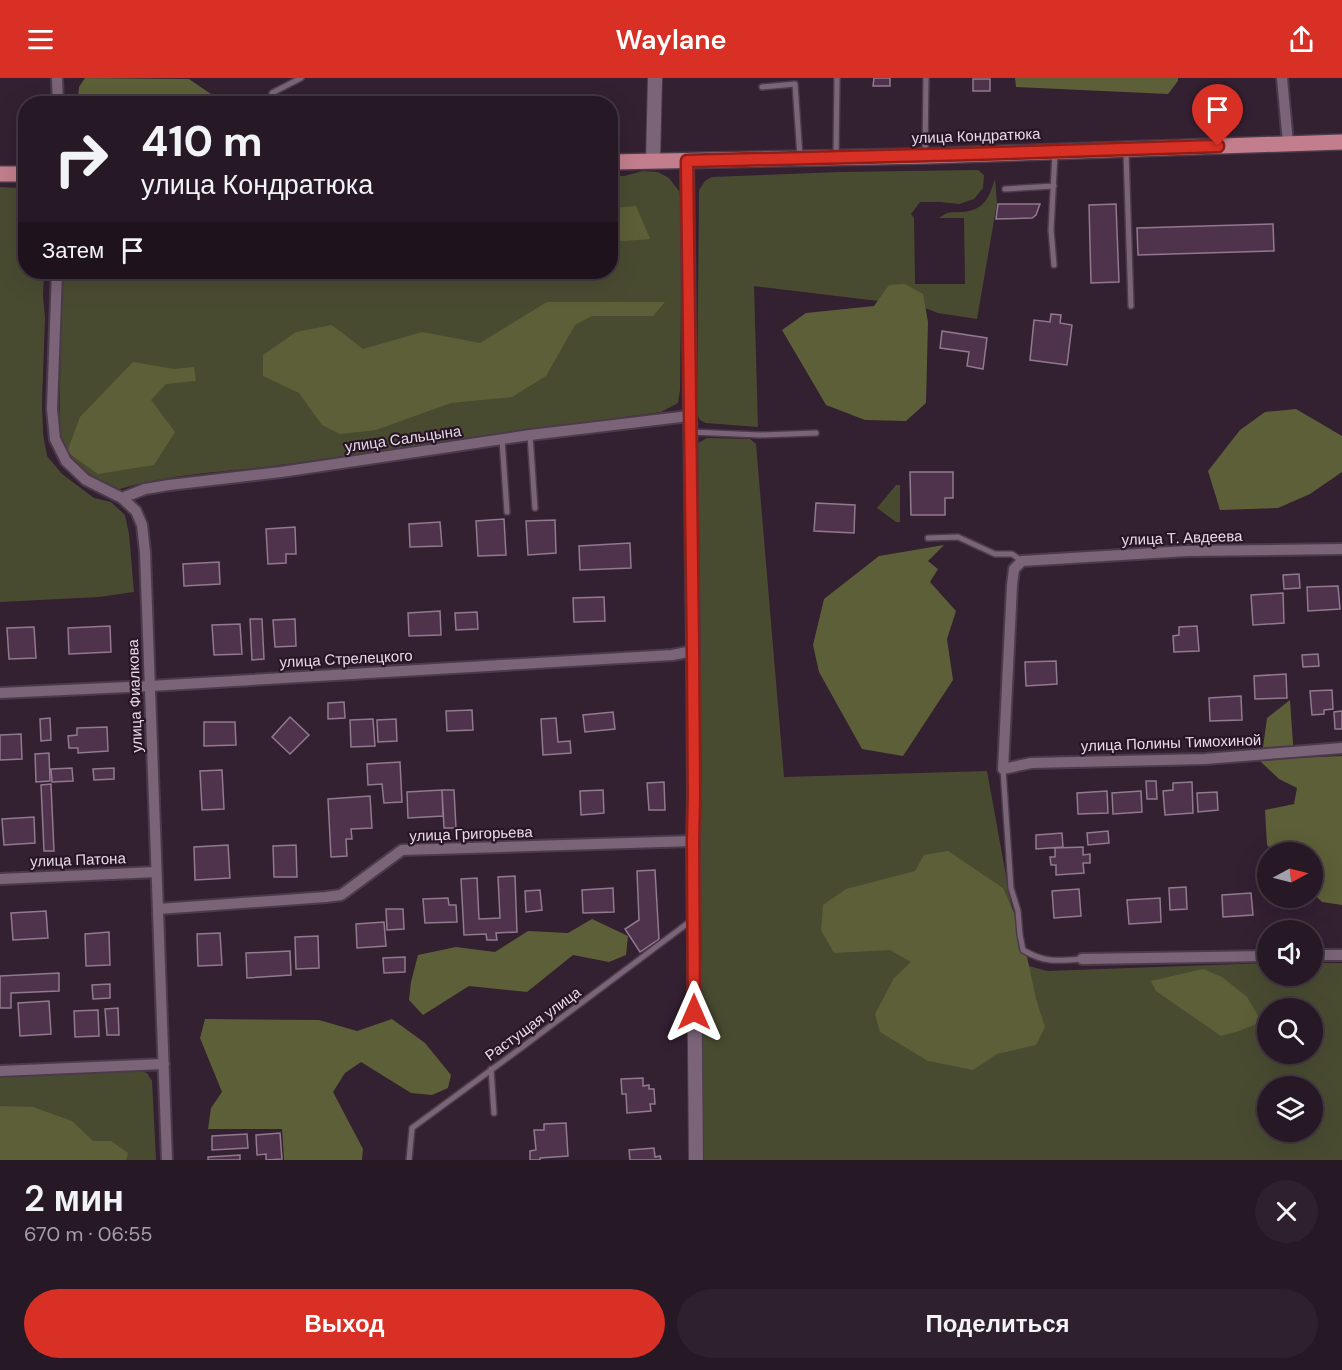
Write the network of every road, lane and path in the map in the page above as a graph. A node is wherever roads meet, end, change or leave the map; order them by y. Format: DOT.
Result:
graph roads {
  1 [pos="57,78"];
  2 [pos="301,78"];
  3 [pos="655,78"];
  4 [pos="837,78"];
  5 [pos="926,78"];
  6 [pos="1282,78"];
  7 [pos="762,87"];
  8 [pos="58,96"];
  9 [pos="272,96"];
  10 [pos="1342,142"];
  11 [pos="1288,143"];
  12 [pos="1126,150"];
  13 [pos="1055,152"];
  14 [pos="925,156"];
  15 [pos="800,158"];
  16 [pos="836,158"];
  17 [pos="652,160"];
  18 [pos="687,161"];
  19 [pos="618,162"];
  20 [pos="0,174"];
  21 [pos="18,174"];
  22 [pos="1054,186"];
  23 [pos="1005,189"];
  24 [pos="1054,265"];
  25 [pos="57,279"];
  26 [pos="1131,306"];
  27 [pos="689,416"];
  28 [pos="690,432"];
  29 [pos="816,433"];
  30 [pos="530,435"];
  31 [pos="502,439"];
  32 [pos="122,498"];
  33 [pos="535,508"];
  34 [pos="507,512"];
  35 [pos="928,538"];
  36 [pos="1342,549"];
  37 [pos="1022,561"];
  38 [pos="693,651"];
  39 [pos="150,686"];
  40 [pos="0,693"];
  41 [pos="1342,748"];
  42 [pos="1003,769"];
  43 [pos="693,841"];
  44 [pos="156,872"];
  45 [pos="0,879"];
  46 [pos="158,909"];
  47 [pos="693,919"];
  48 [pos="1323,955"];
  49 [pos="1342,955"];
  50 [pos="1257,956"];
  51 [pos="1082,959"];
  52 [pos="164,1064"];
  53 [pos="491,1069"];
  54 [pos="0,1071"];
  55 [pos="494,1113"];
  56 [pos="167,1160"];
  57 [pos="409,1160"];
  58 [pos="696,1160"];
  1 -- 8 [label="street"];
  2 -- 9 [label="lane"];
  3 -- 17 [label="street"];
  4 -- 16 [label="lane"];
  5 -- 14 [label="lane"];
  6 -- 11 [label="street"];
  7 -- 15 [label="lane"];
  10 -- 11 [label="main road, улица Кондратюка"];
  11 -- 12 [label="main road, улица Кондратюка"];
  12 -- 13 [label="main road, улица Кондратюка"];
  12 -- 26 [label="lane"];
  13 -- 14 [label="main road, улица Кондратюка"];
  13 -- 22 [label="lane"];
  14 -- 16 [label="main road, улица Кондратюка"];
  15 -- 16 [label="main road, улица Кондратюка"];
  15 -- 18 [label="main road, улица Кондратюка"];
  17 -- 18 [label="main road, улица Кондратюка"];
  17 -- 19 [label="main road, улица Кондратюка"];
  18 -- 27 [label="street"];
  20 -- 21 [label="main road"];
  22 -- 23 [label="lane"];
  22 -- 24 [label="lane"];
  25 -- 32 [label="street, улица Фиалкова"];
  27 -- 28 [label="street"];
  27 -- 30 [label="street, улица Сальцына"];
  28 -- 29 [label="lane"];
  28 -- 38 [label="street"];
  30 -- 31 [label="street, улица Сальцына"];
  30 -- 33 [label="lane"];
  31 -- 32 [label="street, улица Сальцына"];
  31 -- 34 [label="lane"];
  32 -- 39 [label="street, улица Фиалкова"];
  35 -- 37 [label="lane"];
  36 -- 37 [label="street, улица Т. Авдеева"];
  37 -- 42 [label="street"];
  38 -- 39 [label="street, улица Стрелецкого"];
  38 -- 43 [label="street"];
  39 -- 40 [label="street, улица Стрелецкого"];
  39 -- 44 [label="street, улица Фиалкова"];
  41 -- 42 [label="street, улица Полины Тимохиной"];
  42 -- 51 [label="lane"];
  43 -- 46 [label="street, улица Григорьева"];
  43 -- 47 [label="street"];
  44 -- 45 [label="street, улица Патона"];
  44 -- 46 [label="street, улица Фиалкова"];
  46 -- 52 [label="street, улица Фиалкова"];
  47 -- 53 [label="lane, Растущая улица"];
  47 -- 58 [label="street"];
  48 -- 49 [label="street"];
  50 -- 51 [label="street"];
  52 -- 54 [label="street"];
  52 -- 56 [label="street, улица Фиалкова"];
  53 -- 55 [label="lane"];
  53 -- 57 [label="lane, Растущая улица"];
}
